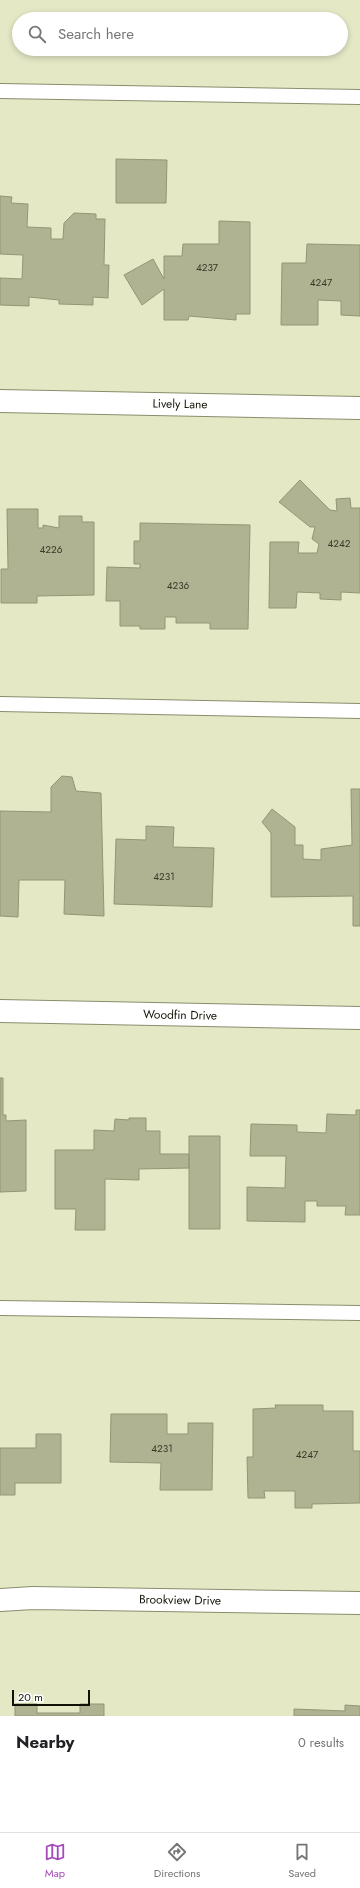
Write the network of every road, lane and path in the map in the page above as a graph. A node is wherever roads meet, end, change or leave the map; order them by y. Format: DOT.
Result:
graph roads {
  1 [pos="0,92"];
  2 [pos="360,97"];
  3 [pos="0,401"];
  4 [pos="360,408"];
  5 [pos="0,704"];
  6 [pos="360,711"];
  7 [pos="0,1011"];
  8 [pos="360,1018"];
  9 [pos="0,1308"];
  10 [pos="360,1313"];
  11 [pos="0,1600"];
  12 [pos="360,1602"];
  1 -- 2 [label="lane"];
  3 -- 4 [label="street, Lively Lane"];
  5 -- 6 [label="lane"];
  7 -- 8 [label="street, Woodfin Drive"];
  9 -- 10 [label="lane"];
  11 -- 12 [label="street, Brookview Drive"];
}
